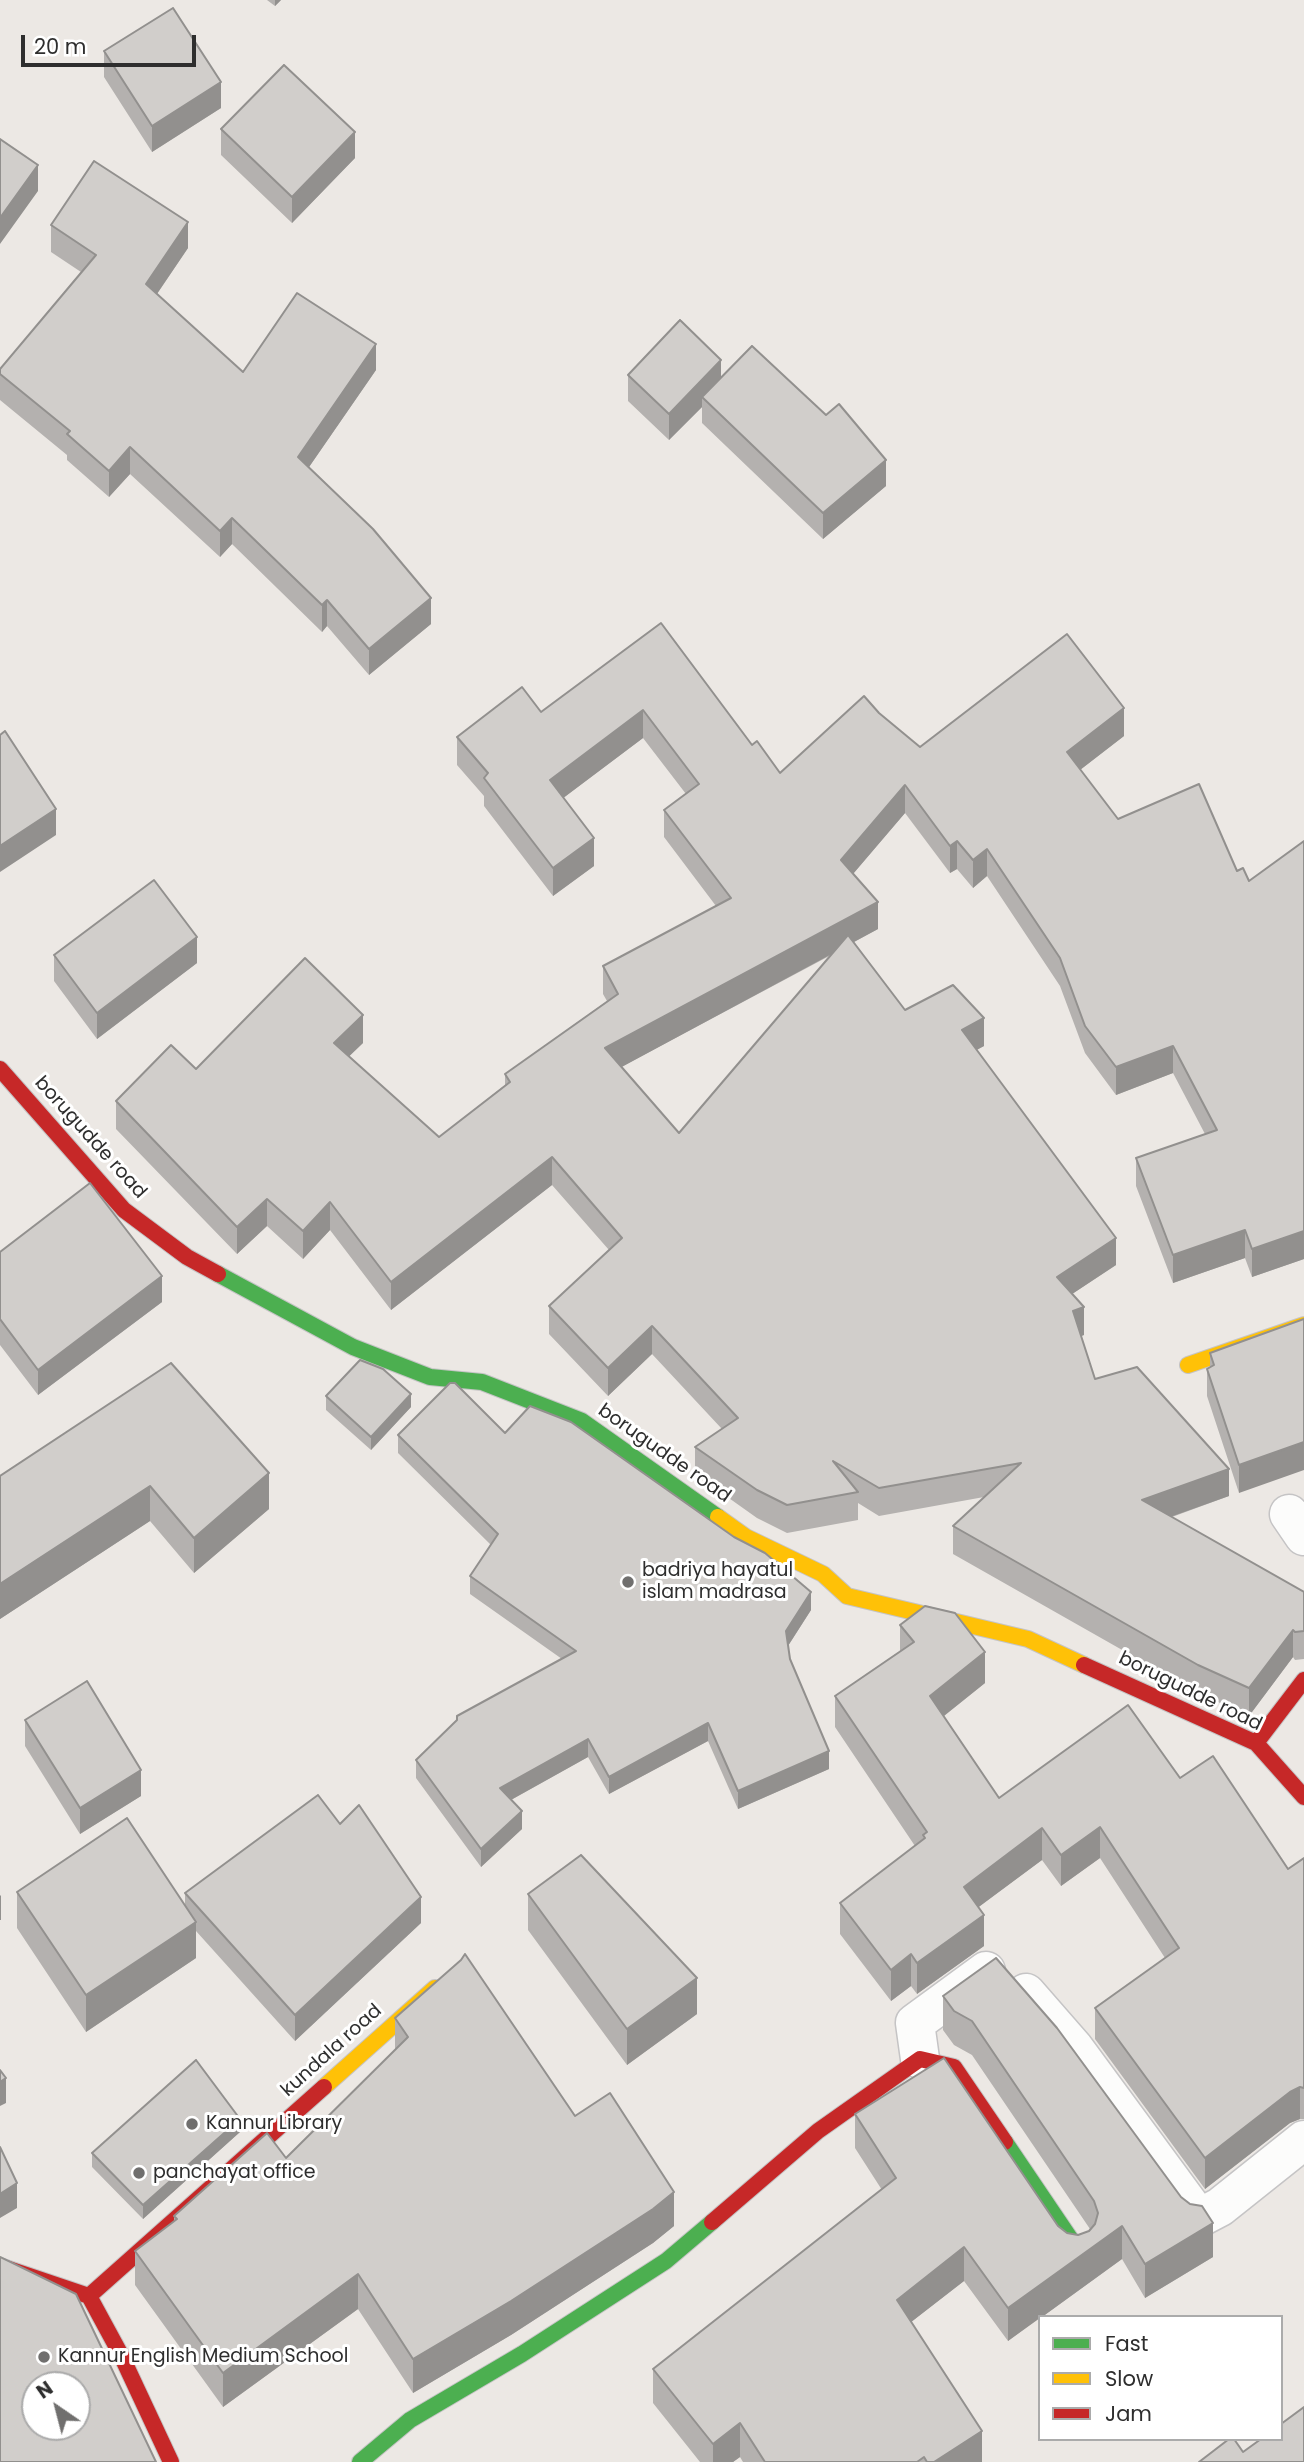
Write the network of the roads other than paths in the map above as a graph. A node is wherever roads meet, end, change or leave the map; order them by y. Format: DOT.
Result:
graph roads {
  1 [pos="0,1069"];
  2 [pos="1304,1325"];
  3 [pos="1188,1365"];
  4 [pos="1304,1679"];
  5 [pos="1256,1743"];
  6 [pos="1304,1797"];
  7 [pos="446,1978"];
  8 [pos="920,2059"];
  9 [pos="1304,2140"];
  10 [pos="1076,2247"];
  11 [pos="0,2266"];
  12 [pos="89,2295"];
  13 [pos="171,2462"];
  14 [pos="360,2462"];
  1 -- 5 [label="main road, borugudde road"];
  2 -- 3 [label="main road"];
  4 -- 5 [label="main road"];
  5 -- 6 [label="main road, borugudde road"];
  7 -- 12 [label="main road, kundala road"];
  8 -- 9 [label="street"];
  8 -- 10 [label="main road"];
  8 -- 14 [label="main road"];
  11 -- 12 [label="main road"];
  12 -- 13 [label="main road"];
}
